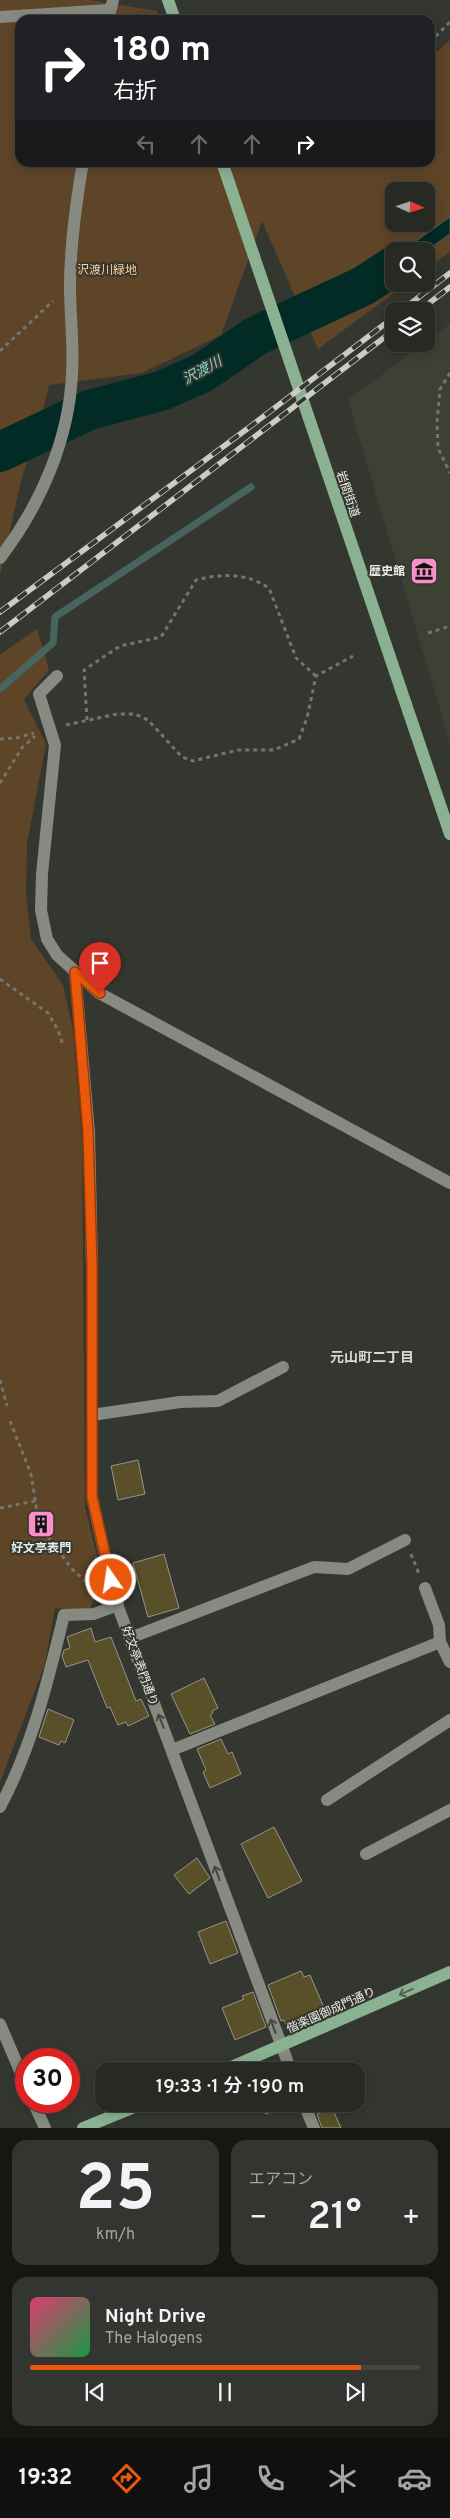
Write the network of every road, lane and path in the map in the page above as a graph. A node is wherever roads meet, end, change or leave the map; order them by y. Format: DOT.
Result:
graph roads {
  1 [pos="168,0"];
  2 [pos="110,10"];
  3 [pos="31,15"];
  4 [pos="173,15"];
  5 [pos="15,16"];
  6 [pos="0,17"];
  7 [pos="450,22"];
  8 [pos="435,37"];
  9 [pos="82,167"];
  10 [pos="224,167"];
  11 [pos="70,285"];
  12 [pos="0,351"];
  13 [pos="450,373"];
  14 [pos="450,473"];
  15 [pos="0,558"];
  16 [pos="450,626"];
  17 [pos="428,633"];
  18 [pos="353,656"];
  19 [pos="57,676"];
  20 [pos="316,676"];
  21 [pos="87,720"];
  22 [pos="50,729"];
  23 [pos="0,738"];
  24 [pos="0,783"];
  25 [pos="450,834"];
  26 [pos="75,972"];
  27 [pos="0,979"];
  28 [pos="63,1047"];
  29 [pos="450,1183"];
  30 [pos="283,1367"];
  31 [pos="0,1380"];
  32 [pos="7,1406"];
  33 [pos="92,1415"];
  34 [pos="10,1421"];
  35 [pos="35,1501"];
  36 [pos="0,1508"];
  37 [pos="38,1518"];
  38 [pos="43,1530"];
  39 [pos="405,1540"];
  40 [pos="425,1588"];
  41 [pos="118,1605"];
  42 [pos="130,1638"];
  43 [pos="440,1642"];
  44 [pos="450,1662"];
  45 [pos="450,1720"];
  46 [pos="172,1750"];
  47 [pos="327,1800"];
  48 [pos="0,1807"];
  49 [pos="450,1811"];
  50 [pos="366,1854"];
  51 [pos="450,1972"];
  52 [pos="0,2024"];
  53 [pos="281,2048"];
  54 [pos="15,2059"];
  55 [pos="245,2062"];
  56 [pos="287,2062"];
  57 [pos="122,2112"];
  58 [pos="307,2112"];
  59 [pos="38,2113"];
  60 [pos="45,2128"];
  61 [pos="83,2128"];
  62 [pos="314,2128"];
  1 -- 4 [label="main road"];
  2 -- 3 [label="street"];
  5 -- 6 [label="street"];
  7 -- 8 [label="path"];
  9 -- 11 [label="street"];
  10 -- 25 [label="main road, 岩間街道"];
  11 -- 12 [label="path"];
  11 -- 15 [label="street"];
  13 -- 14 [label="path"];
  16 -- 17 [label="path"];
  18 -- 20 [label="path"];
  19 -- 22 [label="street"];
  20 -- 21 [label="path"];
  20 -- 21 [label="path"];
  21 -- 22 [label="path"];
  22 -- 26 [label="street"];
  23 -- 24 [label="path"];
  26 -- 29 [label="street"];
  26 -- 33 [label="street, 好文亭表門通り"];
  27 -- 28 [label="path"];
  30 -- 33 [label="street"];
  31 -- 32 [label="path"];
  33 -- 41 [label="street, 好文亭表門通り"];
  34 -- 35 [label="path"];
  35 -- 36 [label="path"];
  35 -- 37 [label="path"];
  38 -- 41 [label="path"];
  39 -- 40 [label="path"];
  39 -- 42 [label="street"];
  40 -- 43 [label="street"];
  41 -- 42 [label="street, 好文亭表門通り"];
  41 -- 48 [label="street"];
  46 -- 42 [label="street, 好文亭表門通り, one-way"];
  43 -- 44 [label="street"];
  43 -- 46 [label="street"];
  45 -- 47 [label="street"];
  53 -- 46 [label="street, 好文亭表門通り, one-way"];
  49 -- 50 [label="street"];
  51 -- 53 [label="main road, 偕楽園御成門通り, one-way"];
  52 -- 54 [label="street"];
  53 -- 55 [label="main road, 偕楽園御成門通り"];
  53 -- 56 [label="street, 好文亭表門通り"];
  57 -- 61 [label="main road"];
  58 -- 62 [label="street"];
  59 -- 60 [label="street"];
}
